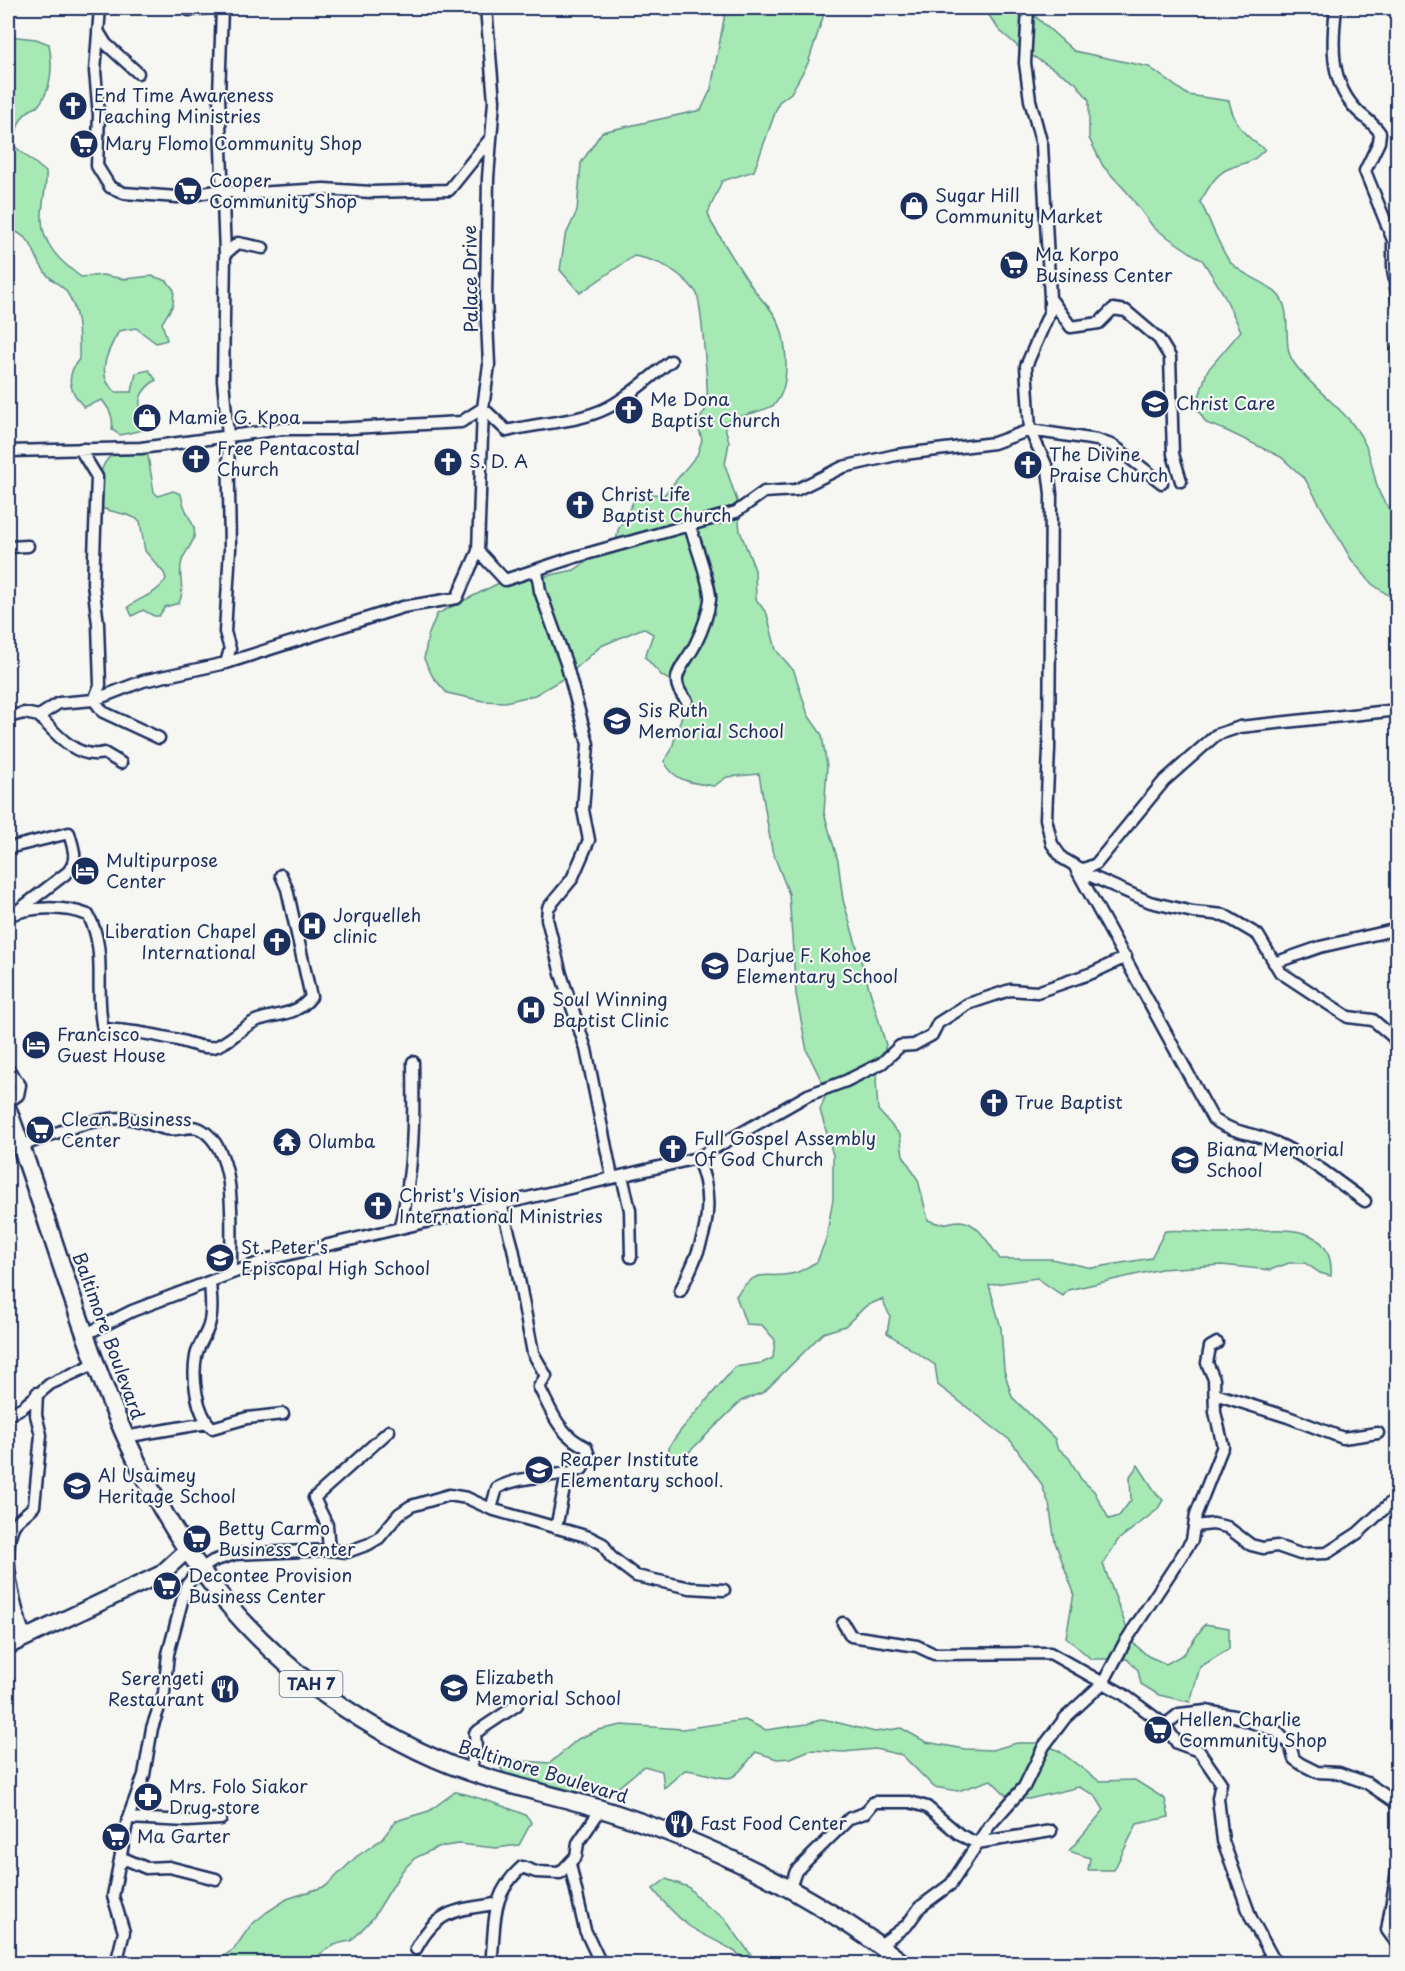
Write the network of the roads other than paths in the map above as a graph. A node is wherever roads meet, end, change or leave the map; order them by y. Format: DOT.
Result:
graph roads {
  1 [pos="100,8"];
  2 [pos="187,8"];
  3 [pos="207,8"];
  4 [pos="222,8"];
  5 [pos="486,8"];
  6 [pos="1028,8"];
  7 [pos="1336,8"];
  8 [pos="98,31"];
  9 [pos="138,73"];
  10 [pos="490,139"];
  11 [pos="223,189"];
  12 [pos="263,248"];
  13 [pos="225,254"];
  14 [pos="1050,298"];
  15 [pos="1398,302"];
  16 [pos="671,361"];
  17 [pos="483,408"];
  18 [pos="1030,430"];
  19 [pos="228,436"];
  20 [pos="107,449"];
  21 [pos="8,451"];
  22 [pos="1181,481"];
  23 [pos="1162,483"];
  24 [pos="689,524"];
  25 [pos="28,546"];
  26 [pos="8,547"];
  27 [pos="478,551"];
  28 [pos="537,571"];
  29 [pos="226,663"];
  30 [pos="94,700"];
  31 [pos="687,701"];
  32 [pos="1398,710"];
  33 [pos="39,716"];
  34 [pos="8,717"];
  35 [pos="159,738"];
  36 [pos="121,763"];
  37 [pos="8,848"];
  38 [pos="1079,867"];
  39 [pos="281,875"];
  40 [pos="10,915"];
  41 [pos="1398,929"];
  42 [pos="1126,957"];
  43 [pos="1274,963"];
  44 [pos="1398,1047"];
  45 [pos="412,1062"];
  46 [pos="8,1069"];
  47 [pos="8,1102"];
  48 [pos="8,1110"];
  49 [pos="21,1146"];
  50 [pos="696,1158"];
  51 [pos="617,1176"];
  52 [pos="1365,1201"];
  53 [pos="501,1204"];
  54 [pos="400,1226"];
  55 [pos="631,1257"];
  56 [pos="231,1272"];
  57 [pos="210,1283"];
  58 [pos="680,1291"];
  59 [pos="86,1334"];
  60 [pos="1217,1343"];
  61 [pos="94,1364"];
  62 [pos="37,1393"];
  63 [pos="1215,1394"];
  64 [pos="283,1414"];
  65 [pos="8,1415"];
  66 [pos="207,1423"];
  67 [pos="389,1431"];
  68 [pos="1378,1433"];
  69 [pos="124,1437"];
  70 [pos="567,1474"];
  71 [pos="1398,1496"];
  72 [pos="491,1509"];
  73 [pos="1194,1526"];
  74 [pos="556,1528"];
  75 [pos="330,1550"];
  76 [pos="186,1551"];
  77 [pos="199,1570"];
  78 [pos="724,1590"];
  79 [pos="843,1623"];
  80 [pos="23,1632"];
  81 [pos="8,1638"];
  82 [pos="8,1646"];
  83 [pos="1103,1683"];
  84 [pos="517,1705"];
  85 [pos="1165,1725"];
  86 [pos="470,1772"];
  87 [pos="1398,1804"];
  88 [pos="601,1809"];
  89 [pos="128,1818"];
  90 [pos="221,1819"];
  91 [pos="1051,1831"];
  92 [pos="977,1843"];
  93 [pos="120,1864"];
  94 [pos="570,1864"];
  95 [pos="1398,1866"];
  96 [pos="216,1879"];
  97 [pos="789,1890"];
  98 [pos="495,1904"];
  99 [pos="880,1945"];
  100 [pos="1398,1945"];
  101 [pos="416,1949"];
  102 [pos="1274,1960"];
  103 [pos="116,1964"];
  104 [pos="491,1964"];
  105 [pos="601,1964"];
  106 [pos="903,1964"];
  107 [pos="1261,1964"];
  1 -- 8 [label="street"];
  2 -- 3 [label="street"];
  4 -- 11 [label="street"];
  5 -- 10 [label="street, Palace Drive"];
  6 -- 14 [label="street"];
  7 -- 15 [label="street"];
  8 -- 9 [label="street"];
  8 -- 11 [label="street"];
  10 -- 11 [label="street"];
  10 -- 17 [label="street, Palace Drive"];
  11 -- 13 [label="street"];
  12 -- 13 [label="street"];
  13 -- 19 [label="street"];
  14 -- 18 [label="street"];
  14 -- 22 [label="street"];
  16 -- 17 [label="street"];
  17 -- 19 [label="street"];
  17 -- 27 [label="street, Palace Drive"];
  18 -- 23 [label="street"];
  18 -- 24 [label="street"];
  18 -- 38 [label="street"];
  19 -- 20 [label="street"];
  19 -- 29 [label="street"];
  20 -- 21 [label="street"];
  20 -- 30 [label="street"];
  24 -- 28 [label="street"];
  24 -- 31 [label="street"];
  25 -- 26 [label="street"];
  27 -- 28 [label="street"];
  27 -- 29 [label="street"];
  28 -- 51 [label="street"];
  29 -- 30 [label="street"];
  30 -- 33 [label="street"];
  30 -- 35 [label="street"];
  32 -- 38 [label="street"];
  33 -- 34 [label="street"];
  33 -- 36 [label="street"];
  37 -- 40 [label="street"];
  38 -- 42 [label="street"];
  38 -- 43 [label="street"];
  39 -- 40 [label="street"];
  41 -- 43 [label="street"];
  42 -- 50 [label="street"];
  42 -- 52 [label="street"];
  43 -- 44 [label="street"];
  45 -- 54 [label="street"];
  46 -- 47 [label="street"];
  48 -- 49 [label="highway, Baltimore Boulevard / TAH 7"];
  49 -- 56 [label="street"];
  49 -- 59 [label="highway, Baltimore Boulevard / TAH 7"];
  50 -- 51 [label="street"];
  50 -- 58 [label="street"];
  51 -- 53 [label="street"];
  51 -- 55 [label="street"];
  53 -- 54 [label="street"];
  53 -- 70 [label="street"];
  54 -- 56 [label="street"];
  56 -- 57 [label="street"];
  57 -- 59 [label="street"];
  57 -- 66 [label="street"];
  59 -- 61 [label="highway, Baltimore Boulevard / TAH 7"];
  60 -- 63 [label="street"];
  61 -- 62 [label="street"];
  61 -- 69 [label="highway, Baltimore Boulevard / TAH 7"];
  62 -- 65 [label="street"];
  62 -- 80 [label="street"];
  63 -- 68 [label="street"];
  63 -- 73 [label="street"];
  64 -- 66 [label="street"];
  66 -- 69 [label="street"];
  67 -- 75 [label="street"];
  69 -- 76 [label="highway, Baltimore Boulevard / TAH 7"];
  70 -- 72 [label="street"];
  70 -- 74 [label="street"];
  71 -- 73 [label="street"];
  72 -- 74 [label="street"];
  72 -- 75 [label="street"];
  73 -- 83 [label="street"];
  74 -- 78 [label="street"];
  75 -- 77 [label="street"];
  76 -- 77 [label="highway, Baltimore Boulevard / TAH 7"];
  76 -- 80 [label="main road"];
  77 -- 86 [label="highway, Baltimore Boulevard / TAH 7"];
  77 -- 89 [label="street"];
  79 -- 83 [label="street"];
  80 -- 81 [label="street"];
  80 -- 82 [label="main road"];
  83 -- 85 [label="street"];
  83 -- 92 [label="street"];
  84 -- 86 [label="street"];
  85 -- 87 [label="street"];
  85 -- 102 [label="street"];
  86 -- 88 [label="highway, Baltimore Boulevard / TAH 7"];
  88 -- 94 [label="street"];
  88 -- 97 [label="highway, Baltimore Boulevard / TAH 7"];
  89 -- 90 [label="street"];
  89 -- 93 [label="street"];
  91 -- 92 [label="street"];
  92 -- 97 [label="street"];
  92 -- 99 [label="street"];
  93 -- 96 [label="street"];
  93 -- 103 [label="street"];
  94 -- 98 [label="street"];
  94 -- 105 [label="street"];
  95 -- 100 [label="street"];
  97 -- 99 [label="highway, Baltimore Boulevard / TAH 7"];
  98 -- 101 [label="street"];
  98 -- 104 [label="street"];
  99 -- 106 [label="highway, Baltimore Boulevard / TAH 7"];
  102 -- 107 [label="street"];
}
